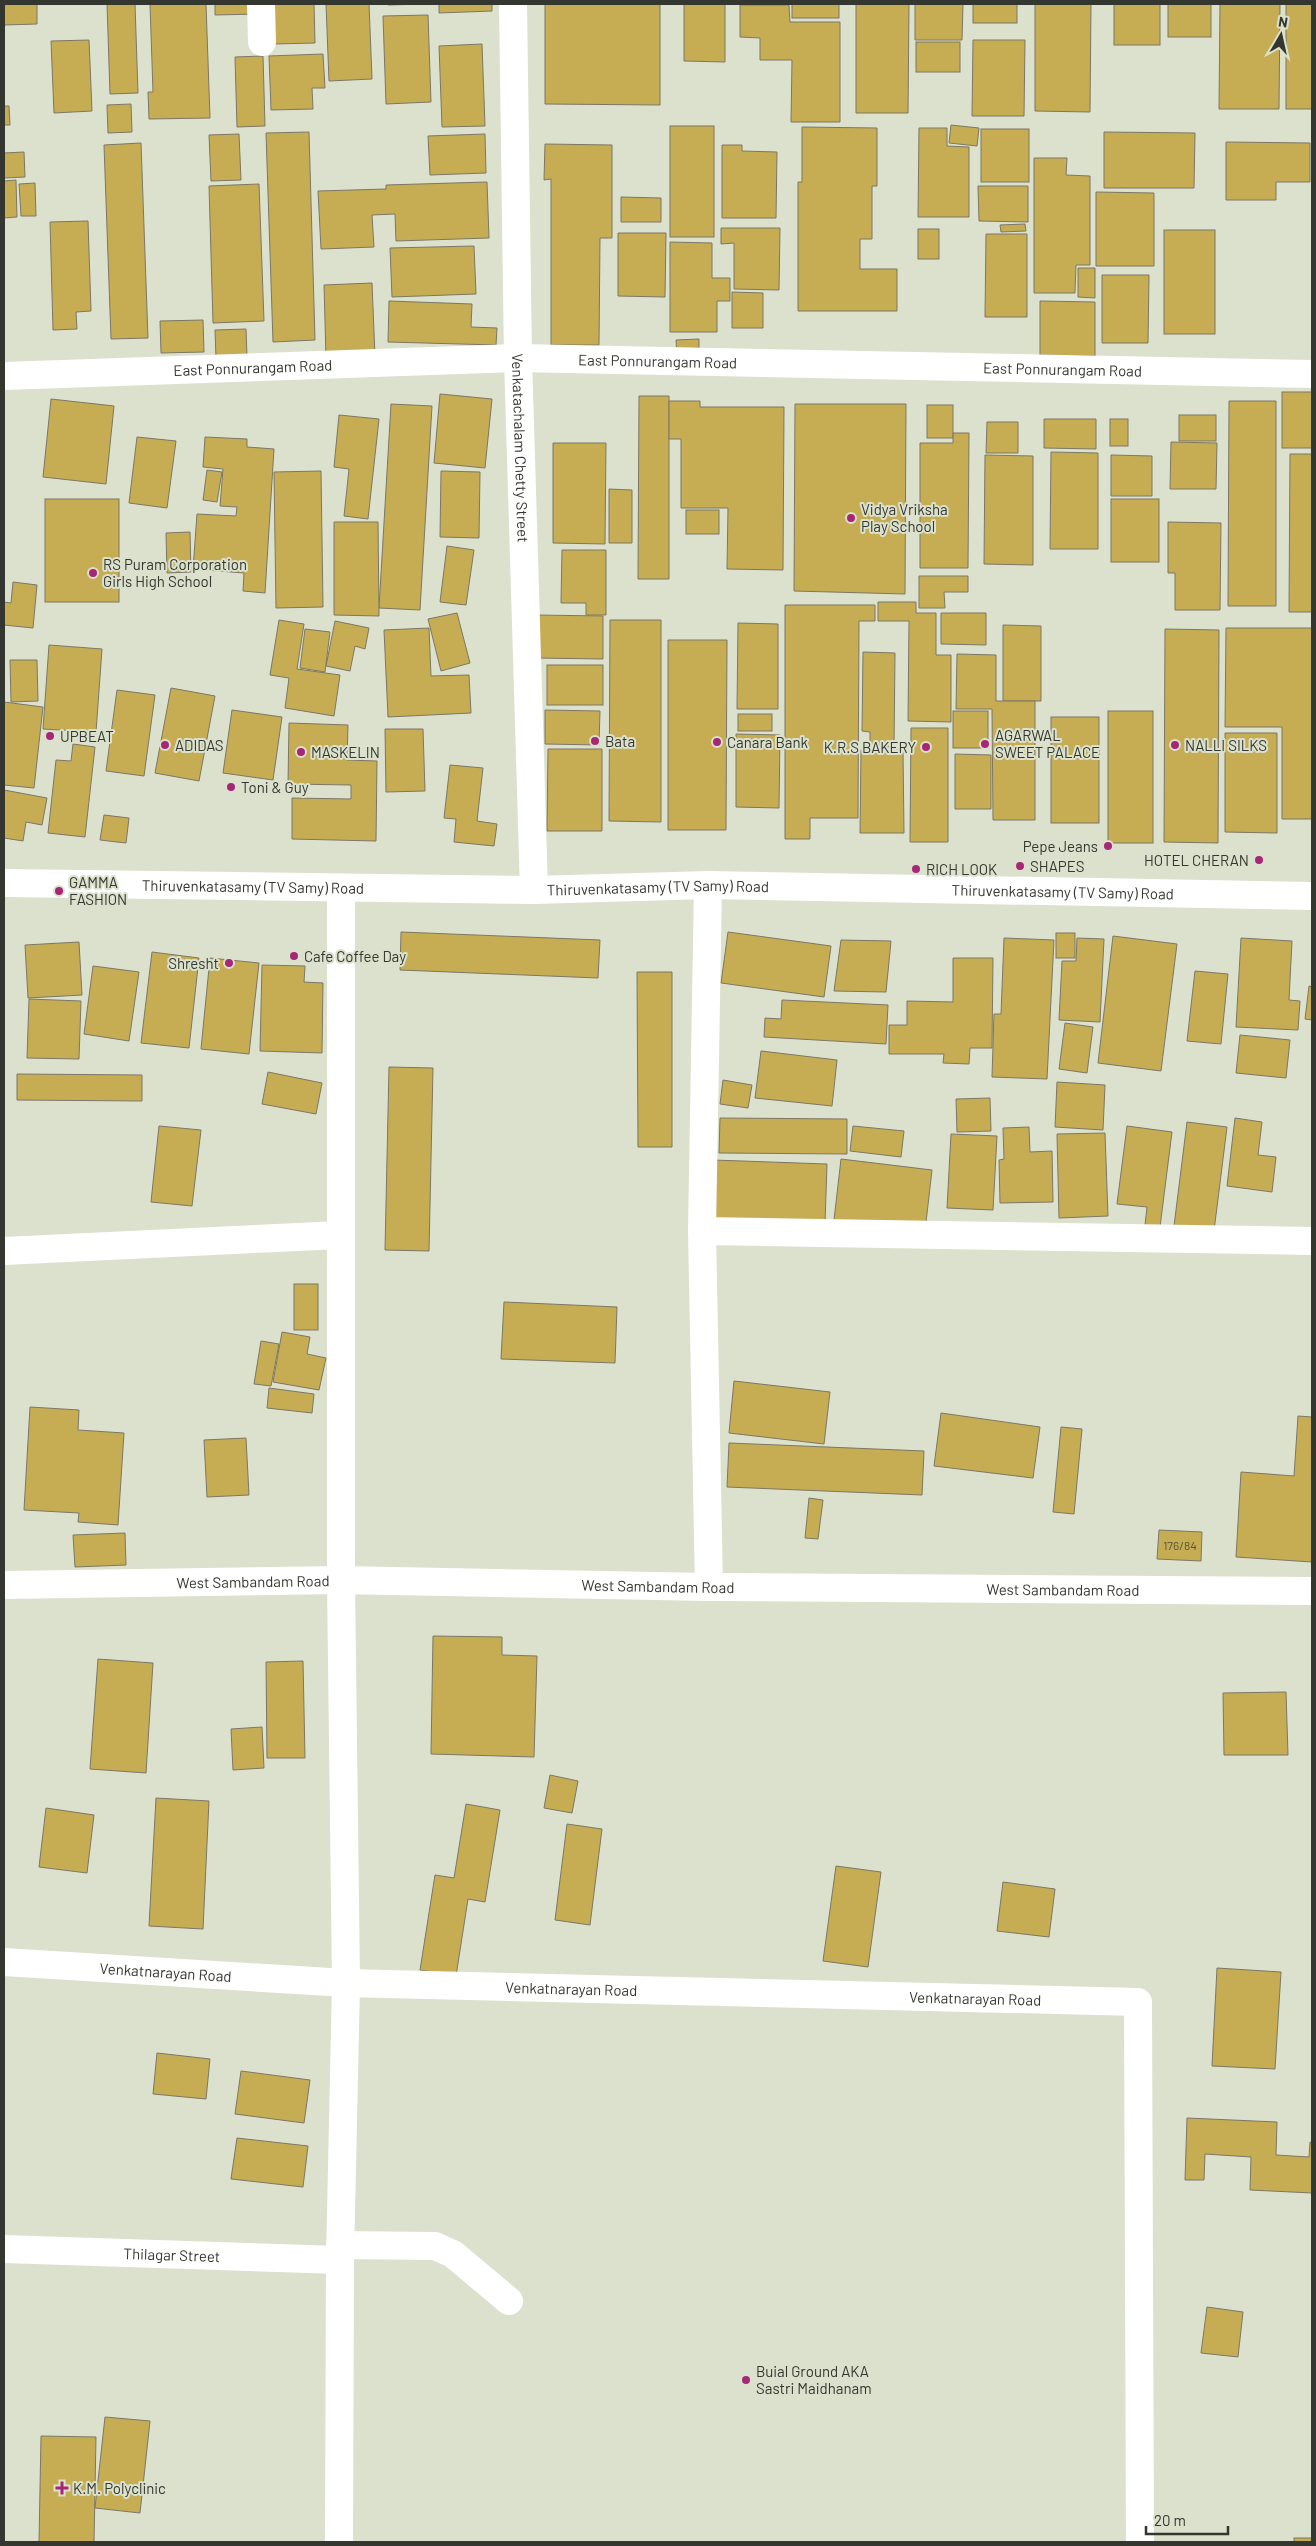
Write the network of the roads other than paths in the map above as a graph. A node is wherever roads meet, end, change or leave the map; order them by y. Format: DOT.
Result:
graph roads {
  1 [pos="261,4"];
  2 [pos="513,4"];
  3 [pos="262,42"];
  4 [pos="518,358"];
  5 [pos="1312,374"];
  6 [pos="4,376"];
  7 [pos="4,883"];
  8 [pos="708,885"];
  9 [pos="341,889"];
  10 [pos="534,890"];
  11 [pos="1312,896"];
  12 [pos="702,1231"];
  13 [pos="340,1235"];
  14 [pos="1312,1241"];
  15 [pos="4,1251"];
  16 [pos="341,1580"];
  17 [pos="4,1585"];
  18 [pos="708,1587"];
  19 [pos="1312,1591"];
  20 [pos="4,1962"];
  21 [pos="346,1983"];
  22 [pos="4,2249"];
  23 [pos="340,2253"];
  24 [pos="509,2300"];
  25 [pos="339,2542"];
  26 [pos="1140,2542"];
  1 -- 3 [label="street"];
  2 -- 4 [label="street, Venkatachalam Chetty Street"];
  4 -- 5 [label="street, East Ponnurangam Road"];
  4 -- 6 [label="street, East Ponnurangam Road"];
  4 -- 10 [label="street, Venkatachalam Chetty Street"];
  7 -- 9 [label="street, Thiruvenkatasamy (TV Samy) Road"];
  8 -- 10 [label="street, Thiruvenkatasamy (TV Samy) Road"];
  8 -- 11 [label="street, Thiruvenkatasamy (TV Samy) Road"];
  8 -- 12 [label="street"];
  9 -- 10 [label="street, Thiruvenkatasamy (TV Samy) Road"];
  9 -- 13 [label="street"];
  12 -- 14 [label="street"];
  12 -- 18 [label="street"];
  13 -- 15 [label="street"];
  13 -- 16 [label="street"];
  16 -- 17 [label="street, West Sambandam Road"];
  16 -- 18 [label="street, West Sambandam Road"];
  16 -- 21 [label="street"];
  18 -- 19 [label="street, West Sambandam Road"];
  20 -- 21 [label="street, Venkatnarayan Road"];
  21 -- 23 [label="street"];
  21 -- 26 [label="street, Venkatnarayan Road"];
  22 -- 23 [label="street, Thilagar Street"];
  23 -- 24 [label="street, Thilagar Street"];
  23 -- 25 [label="street"];
}
